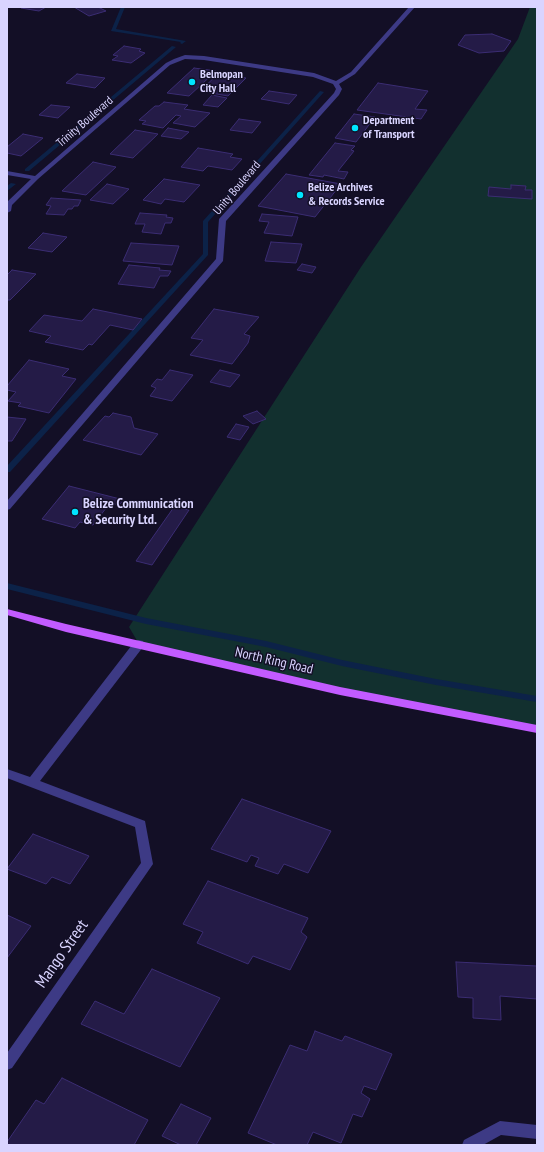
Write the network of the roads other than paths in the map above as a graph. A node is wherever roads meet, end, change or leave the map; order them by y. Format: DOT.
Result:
graph roads {
  1 [pos="412,7"];
  2 [pos="336,83"];
  3 [pos="7,173"];
  4 [pos="36,178"];
  5 [pos="7,210"];
  6 [pos="7,507"];
  7 [pos="7,612"];
  8 [pos="139,644"];
  9 [pos="537,729"];
  10 [pos="7,773"];
  11 [pos="33,782"];
  12 [pos="7,1064"];
  13 [pos="537,1132"];
  14 [pos="469,1145"];
  1 -- 2 [label="street"];
  2 -- 4 [label="street, Trinity Boulevard"];
  2 -- 6 [label="street, Unity Boulevard"];
  3 -- 4 [label="street"];
  4 -- 5 [label="street, Trinity Boulevard"];
  7 -- 8 [label="main road, North Ring Road"];
  8 -- 9 [label="main road, North Ring Road"];
  8 -- 11 [label="street"];
  10 -- 11 [label="street"];
  11 -- 12 [label="street, Mango Street"];
  13 -- 14 [label="street"];
}
